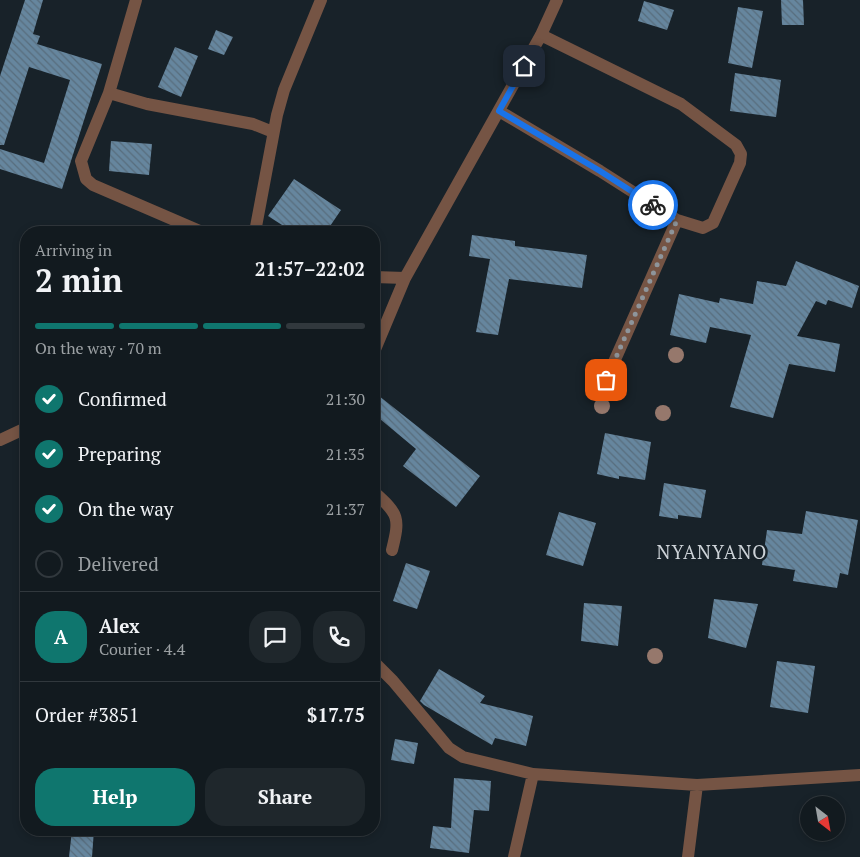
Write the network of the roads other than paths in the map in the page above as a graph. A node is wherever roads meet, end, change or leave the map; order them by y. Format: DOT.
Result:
graph roads {
  1 [pos="136,0"];
  2 [pos="321,0"];
  3 [pos="557,0"];
  4 [pos="541,36"];
  5 [pos="109,93"];
  6 [pos="499,111"];
  7 [pos="273,132"];
  8 [pos="677,220"];
  9 [pos="187,226"];
  10 [pos="256,226"];
  11 [pos="380,277"];
  12 [pos="405,278"];
  13 [pos="380,338"];
  14 [pos="606,380"];
  15 [pos="20,431"];
  16 [pos="0,440"];
  17 [pos="380,498"];
  18 [pos="392,550"];
  19 [pos="380,668"];
  20 [pos="533,774"];
  21 [pos="860,775"];
  22 [pos="697,785"];
  23 [pos="514,857"];
  24 [pos="688,857"];
  1 -- 5 [label="street"];
  2 -- 7 [label="street"];
  3 -- 4 [label="street"];
  4 -- 6 [label="street"];
  4 -- 8 [label="street"];
  5 -- 7 [label="street"];
  5 -- 9 [label="street"];
  6 -- 8 [label="street"];
  6 -- 12 [label="street"];
  7 -- 10 [label="street"];
  8 -- 14 [label="street"];
  11 -- 12 [label="street"];
  12 -- 13 [label="street"];
  15 -- 16 [label="street"];
  17 -- 18 [label="street"];
  19 -- 20 [label="street"];
  20 -- 22 [label="street"];
  20 -- 23 [label="street"];
  21 -- 22 [label="street"];
  22 -- 24 [label="street"];
}
